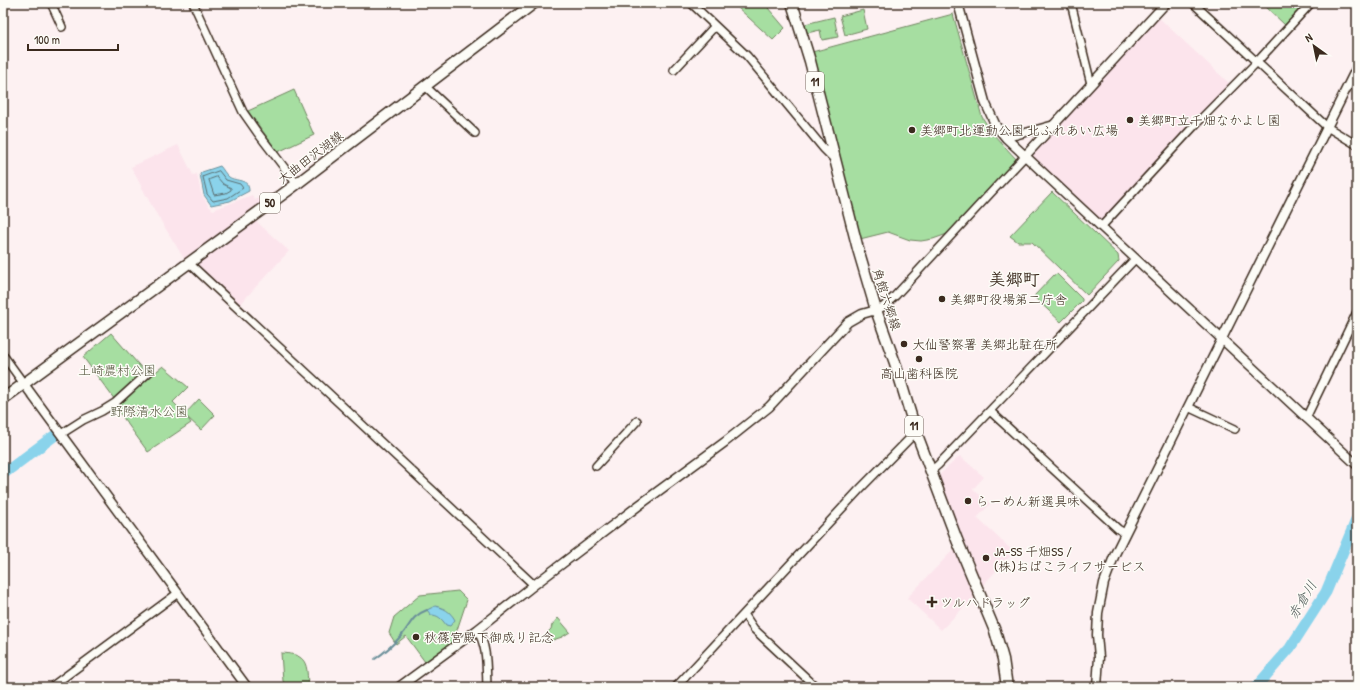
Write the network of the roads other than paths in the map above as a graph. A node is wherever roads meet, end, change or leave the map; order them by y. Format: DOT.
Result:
graph roads {
  1 [pos="51,3"];
  2 [pos="193,3"];
  3 [pos="534,3"];
  4 [pos="691,3"];
  5 [pos="792,3"];
  6 [pos="958,3"];
  7 [pos="1070,3"];
  8 [pos="1166,3"];
  9 [pos="1193,3"];
  10 [pos="1312,3"];
  11 [pos="715,26"];
  12 [pos="62,28"];
  13 [pos="1257,62"];
  14 [pos="1357,67"];
  15 [pos="674,70"];
  16 [pos="1091,84"];
  17 [pos="424,86"];
  18 [pos="1056,124"];
  19 [pos="1327,127"];
  20 [pos="475,133"];
  21 [pos="1006,138"];
  22 [pos="1357,145"];
  23 [pos="1025,156"];
  24 [pos="836,161"];
  25 [pos="296,183"];
  26 [pos="1101,227"];
  27 [pos="1135,259"];
  28 [pos="189,263"];
  29 [pos="876,310"];
  30 [pos="1357,312"];
  31 [pos="1221,339"];
  32 [pos="3,354"];
  33 [pos="149,372"];
  34 [pos="24,384"];
  35 [pos="3,399"];
  36 [pos="1188,407"];
  37 [pos="990,410"];
  38 [pos="1306,418"];
  39 [pos="637,421"];
  40 [pos="1235,429"];
  41 [pos="916,432"];
  42 [pos="61,434"];
  43 [pos="1357,465"];
  44 [pos="596,466"];
  45 [pos="931,471"];
  46 [pos="1126,533"];
  47 [pos="534,584"];
  48 [pos="178,593"];
  49 [pos="744,614"];
  50 [pos="477,630"];
  51 [pos="51,687"];
  52 [pos="247,687"];
  53 [pos="399,687"];
  54 [pos="487,687"];
  55 [pos="676,687"];
  56 [pos="816,687"];
  57 [pos="1007,687"];
  58 [pos="1097,687"];
  1 -- 12 [label="street"];
  2 -- 25 [label="street"];
  3 -- 17 [label="main road, 大曲田沢湖線 / 50"];
  4 -- 11 [label="street"];
  5 -- 24 [label="main road, 角館六郷線 / 11"];
  6 -- 21 [label="street"];
  7 -- 16 [label="street"];
  8 -- 16 [label="street"];
  9 -- 13 [label="street"];
  10 -- 13 [label="street"];
  11 -- 15 [label="street"];
  11 -- 24 [label="street"];
  13 -- 19 [label="street"];
  13 -- 26 [label="street"];
  14 -- 19 [label="street"];
  16 -- 18 [label="street"];
  17 -- 20 [label="street"];
  17 -- 25 [label="main road, 大曲田沢湖線 / 50"];
  18 -- 21 [label="street"];
  18 -- 23 [label="street"];
  19 -- 22 [label="street"];
  19 -- 31 [label="street"];
  21 -- 23 [label="street"];
  23 -- 26 [label="street"];
  23 -- 29 [label="street"];
  24 -- 29 [label="main road, 角館六郷線 / 11"];
  25 -- 28 [label="main road, 大曲田沢湖線 / 50"];
  26 -- 27 [label="street"];
  27 -- 31 [label="street"];
  27 -- 37 [label="street"];
  28 -- 34 [label="main road, 大曲田沢湖線 / 50"];
  28 -- 47 [label="street"];
  29 -- 41 [label="main road, 角館六郷線 / 11"];
  29 -- 47 [label="street"];
  30 -- 38 [label="street"];
  31 -- 36 [label="street"];
  31 -- 38 [label="street"];
  32 -- 34 [label="street"];
  33 -- 42 [label="street"];
  34 -- 35 [label="main road, 大曲田沢湖線 / 50"];
  34 -- 42 [label="street"];
  36 -- 40 [label="street"];
  36 -- 46 [label="street"];
  37 -- 45 [label="street"];
  37 -- 46 [label="street"];
  38 -- 43 [label="street"];
  39 -- 44 [label="street"];
  41 -- 45 [label="main road, 角館六郷線 / 11"];
  41 -- 49 [label="street"];
  42 -- 48 [label="street"];
  45 -- 57 [label="main road, 角館六郷線 / 11"];
  46 -- 58 [label="street"];
  47 -- 50 [label="street"];
  48 -- 51 [label="street"];
  48 -- 52 [label="street"];
  49 -- 55 [label="street"];
  49 -- 56 [label="street"];
  50 -- 53 [label="street"];
  50 -- 54 [label="street"];
}
